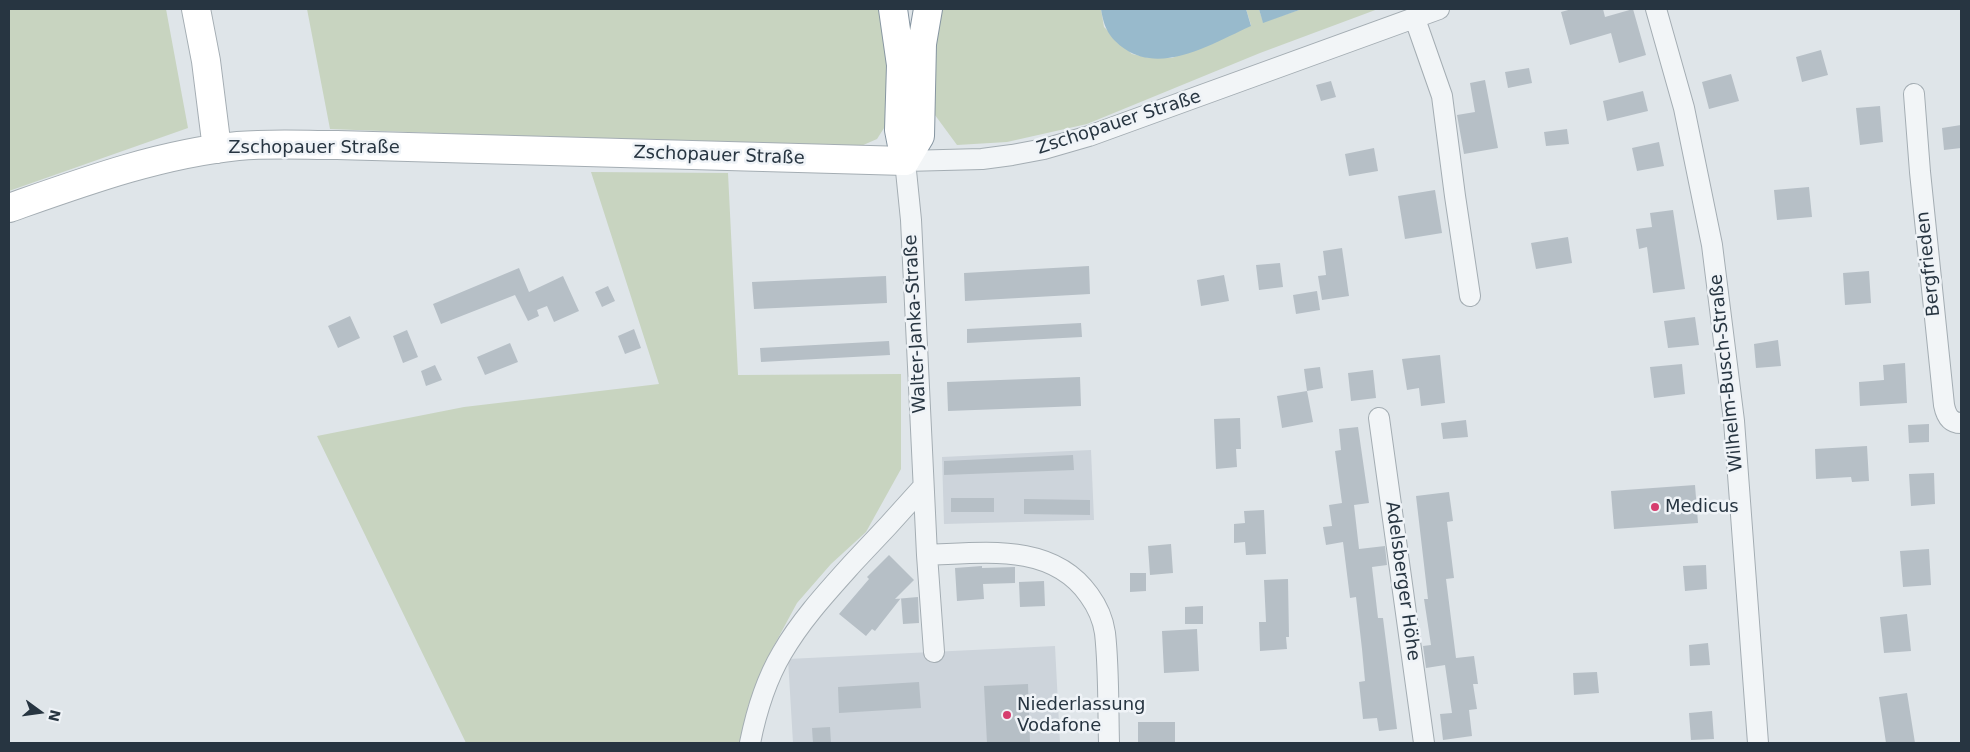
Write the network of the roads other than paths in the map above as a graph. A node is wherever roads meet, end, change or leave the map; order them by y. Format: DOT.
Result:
graph roads {
  1 [pos="196,9"];
  2 [pos="893,9"];
  3 [pos="928,9"];
  4 [pos="1439,9"];
  5 [pos="1656,9"];
  6 [pos="1415,18"];
  7 [pos="1914,94"];
  8 [pos="217,149"];
  9 [pos="905,161"];
  10 [pos="9,208"];
  11 [pos="1470,296"];
  12 [pos="1379,418"];
  13 [pos="1961,423"];
  14 [pos="923,487"];
  15 [pos="927,555"];
  16 [pos="934,652"];
  17 [pos="750,743"];
  18 [pos="1109,743"];
  19 [pos="1424,743"];
  20 [pos="1758,743"];
  1 -- 8 [label="main road"];
  2 -- 9 [label="main road"];
  3 -- 9 [label="main road"];
  4 -- 6 [label="street, Zschopauer Straße"];
  5 -- 20 [label="street, Wilhelm-Busch-Straße"];
  6 -- 9 [label="street, Zschopauer Straße"];
  6 -- 11 [label="street"];
  7 -- 13 [label="street, Bergfrieden"];
  8 -- 9 [label="main road, Zschopauer Straße"];
  8 -- 10 [label="main road, Zschopauer Straße"];
  9 -- 14 [label="street, Walter-Janka-Straße"];
  12 -- 19 [label="street, Adelsberger Höhe"];
  14 -- 15 [label="street, Walter-Janka-Straße"];
  14 -- 17 [label="street"];
  15 -- 16 [label="street, Walter-Janka-Straße"];
  15 -- 18 [label="street"];
}
